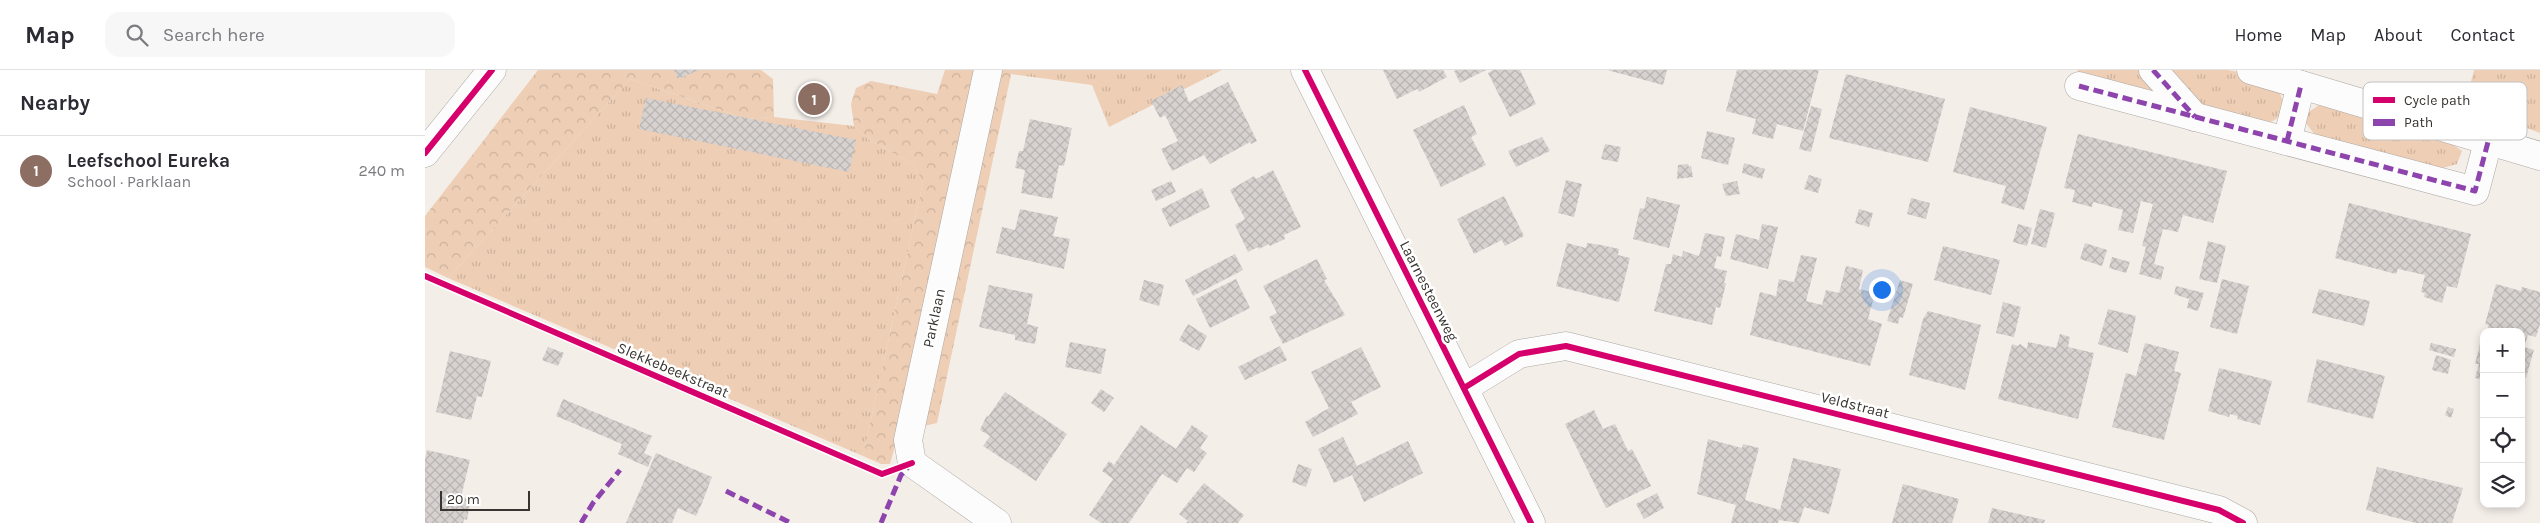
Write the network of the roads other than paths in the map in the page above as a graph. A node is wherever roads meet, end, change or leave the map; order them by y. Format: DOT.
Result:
graph roads {
  1 [pos="492,70"];
  2 [pos="988,70"];
  3 [pos="1305,70"];
  4 [pos="2153,70"];
  5 [pos="2251,70"];
  6 [pos="2301,85"];
  7 [pos="2079,86"];
  8 [pos="2363,104"];
  9 [pos="2195,116"];
  10 [pos="2481,140"];
  11 [pos="2287,141"];
  12 [pos="2488,142"];
  13 [pos="426,149"];
  14 [pos="2540,156"];
  15 [pos="1464,388"];
  16 [pos="997,523"];
  17 [pos="1531,523"];
  18 [pos="2243,523"];
  1 -- 13 [label="street"];
  2 -- 16 [label="street, Parklaan"];
  3 -- 15 [label="street, Laarnesteenweg"];
  4 -- 9 [label="street"];
  5 -- 6 [label="street"];
  6 -- 8 [label="street"];
  6 -- 11 [label="street"];
  7 -- 9 [label="street"];
  9 -- 11 [label="street"];
  10 -- 12 [label="street"];
  11 -- 12 [label="street"];
  12 -- 14 [label="street"];
  15 -- 17 [label="street, Laarnesteenweg"];
  15 -- 18 [label="street, Veldstraat"];
}
